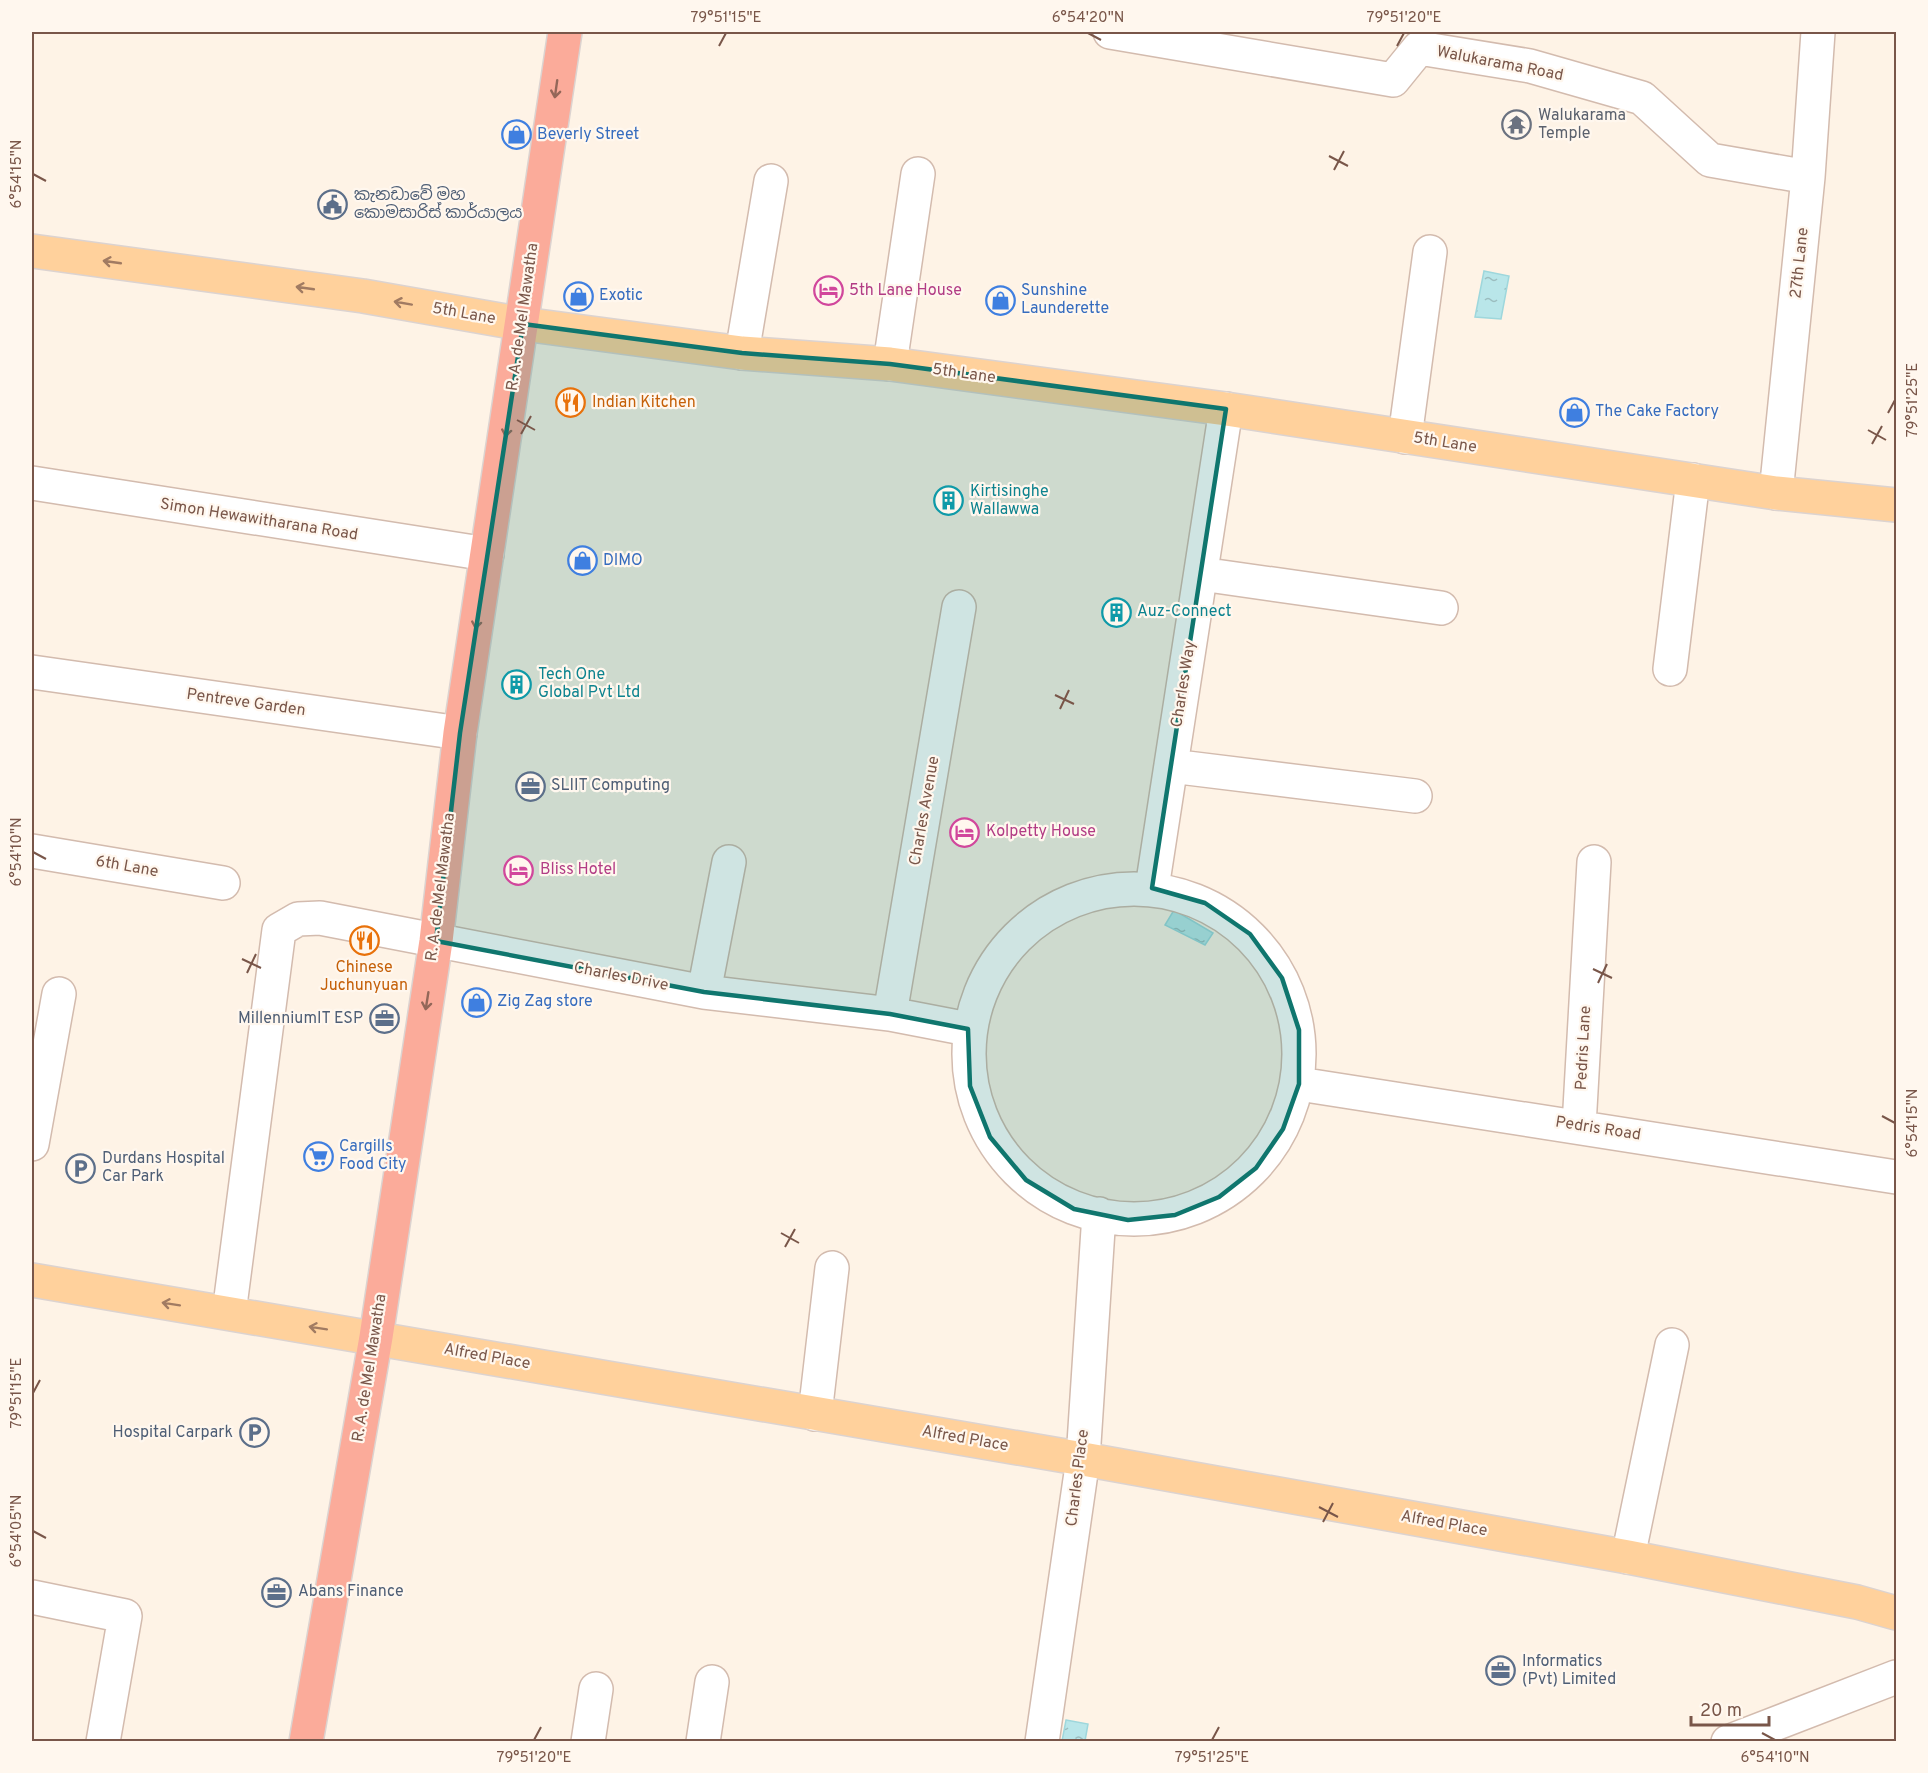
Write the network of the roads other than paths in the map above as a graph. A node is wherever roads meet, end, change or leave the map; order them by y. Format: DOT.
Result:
graph roads {
  1 [pos="565,32"];
  2 [pos="1110,32"];
  3 [pos="1818,32"];
  4 [pos="918,174"];
  5 [pos="1808,177"];
  6 [pos="771,181"];
  7 [pos="32,251"];
  8 [pos="1430,252"];
  9 [pos="523,324"];
  10 [pos="742,353"];
  11 [pos="890,364"];
  12 [pos="1226,409"];
  13 [pos="1405,436"];
  14 [pos="1693,480"];
  15 [pos="32,483"];
  16 [pos="1776,493"];
  17 [pos="1896,505"];
  18 [pos="487,554"];
  19 [pos="1201,574"];
  20 [pos="959,607"];
  21 [pos="1441,608"];
  22 [pos="1671,669"];
  23 [pos="32,672"];
  24 [pos="460,733"];
  25 [pos="1171,766"];
  26 [pos="1415,796"];
  27 [pos="32,851"];
  28 [pos="729,862"];
  29 [pos="1594,862"];
  30 [pos="223,883"];
  31 [pos="1152,888"];
  32 [pos="435,942"];
  33 [pos="704,993"];
  34 [pos="59,994"];
  35 [pos="890,1014"];
  36 [pos="968,1029"];
  37 [pos="1299,1084"];
  38 [pos="1579,1126"];
  39 [pos="32,1144"];
  40 [pos="1896,1177"];
  41 [pos="1099,1214"];
  42 [pos="832,1268"];
  43 [pos="32,1280"];
  44 [pos="229,1313"];
  45 [pos="376,1337"];
  46 [pos="1672,1345"];
  47 [pos="815,1414"];
  48 [pos="1083,1459"];
  49 [pos="1628,1557"];
  50 [pos="32,1597"];
  51 [pos="1896,1613"];
  52 [pos="1896,1677"];
  53 [pos="712,1682"];
  54 [pos="596,1689"];
  55 [pos="103,1742"];
  56 [pos="306,1742"];
  57 [pos="588,1742"];
  58 [pos="703,1742"];
  59 [pos="1042,1742"];
  60 [pos="1728,1742"];
  1 -- 9 [label="highway, R. A. de Mel Mawatha, one-way"];
  2 -- 5 [label="street, Walukarama Road"];
  3 -- 5 [label="street, 27th Lane"];
  4 -- 11 [label="street"];
  5 -- 16 [label="street, 27th Lane"];
  6 -- 10 [label="street"];
  9 -- 7 [label="main road, 5th Lane, one-way"];
  8 -- 13 [label="street"];
  9 -- 10 [label="main road, 5th Lane"];
  9 -- 18 [label="highway, R. A. de Mel Mawatha, one-way"];
  10 -- 11 [label="main road, 5th Lane"];
  11 -- 12 [label="main road, 5th Lane"];
  12 -- 13 [label="main road, 5th Lane"];
  12 -- 19 [label="street, Charles Way"];
  13 -- 14 [label="main road, 5th Lane"];
  14 -- 16 [label="main road, 5th Lane"];
  14 -- 22 [label="street"];
  15 -- 18 [label="street, Simon Hewawitharana Road"];
  16 -- 17 [label="main road, 5th Lane"];
  18 -- 24 [label="highway, R. A. de Mel Mawatha, one-way"];
  19 -- 21 [label="street"];
  19 -- 25 [label="street, Charles Way"];
  20 -- 35 [label="street, Charles Avenue"];
  23 -- 24 [label="street, Pentreve Garden"];
  24 -- 32 [label="highway, R. A. de Mel Mawatha"];
  25 -- 26 [label="street"];
  25 -- 31 [label="street, Charles Way"];
  27 -- 30 [label="street, 6th Lane"];
  28 -- 33 [label="street"];
  29 -- 38 [label="street, Pedris Lane"];
  31 -- 36 [label="street"];
  31 -- 37 [label="street"];
  32 -- 33 [label="street, Charles Drive"];
  32 -- 44 [label="street, Charles Drive"];
  32 -- 45 [label="highway, R. A. de Mel Mawatha, one-way"];
  33 -- 35 [label="street, Charles Drive"];
  34 -- 39 [label="street"];
  35 -- 36 [label="street, Charles Drive"];
  36 -- 41 [label="street"];
  37 -- 38 [label="street, Pedris Road"];
  37 -- 41 [label="street"];
  38 -- 40 [label="street, Pedris Road"];
  41 -- 48 [label="street, Charles Place"];
  42 -- 47 [label="street"];
  44 -- 43 [label="main road, Alfred Place, one-way"];
  45 -- 44 [label="main road, Alfred Place, one-way"];
  45 -- 47 [label="main road, Alfred Place"];
  45 -- 56 [label="highway, R. A. de Mel Mawatha"];
  46 -- 49 [label="street"];
  47 -- 48 [label="main road, Alfred Place"];
  48 -- 49 [label="main road, Alfred Place"];
  48 -- 59 [label="street, Charles Place"];
  49 -- 51 [label="main road, Alfred Place"];
  50 -- 55 [label="street"];
  52 -- 60 [label="street"];
  53 -- 58 [label="street"];
  54 -- 57 [label="street"];
}
